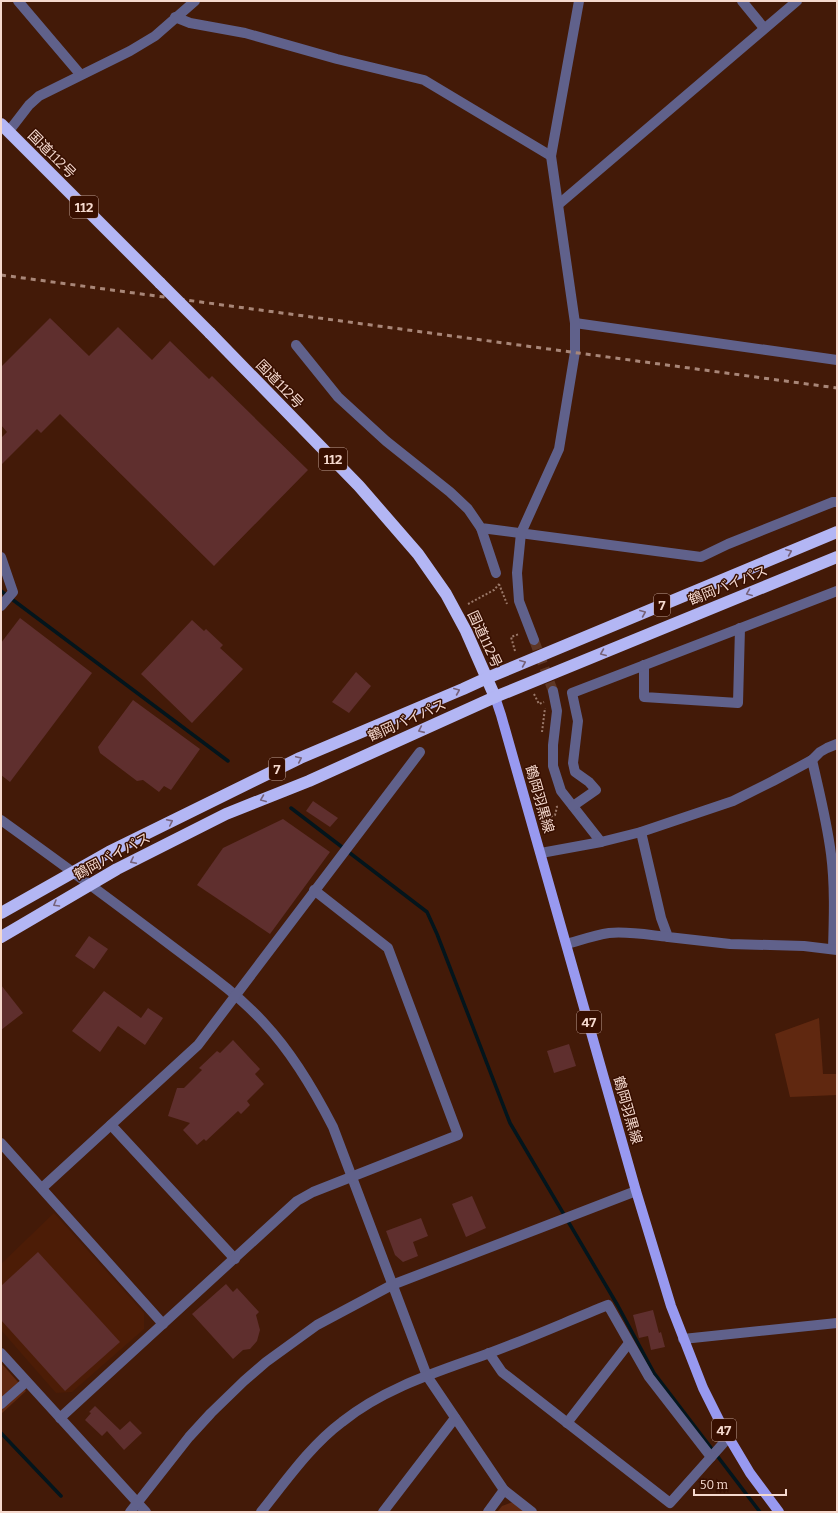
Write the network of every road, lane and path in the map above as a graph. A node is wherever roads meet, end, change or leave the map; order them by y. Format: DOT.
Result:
graph roads {
  1 [pos="18,1"];
  2 [pos="195,1"];
  3 [pos="579,1"];
  4 [pos="742,1"];
  5 [pos="797,1"];
  6 [pos="176,17"];
  7 [pos="764,28"];
  8 [pos="80,74"];
  9 [pos="5,128"];
  10 [pos="551,156"];
  11 [pos="559,204"];
  12 [pos="575,324"];
  13 [pos="296,344"];
  14 [pos="837,360"];
  15 [pos="837,502"];
  16 [pos="482,528"];
  17 [pos="837,532"];
  18 [pos="521,533"];
  19 [pos="837,556"];
  20 [pos="1,557"];
  21 [pos="496,573"];
  22 [pos="499,584"];
  23 [pos="837,591"];
  24 [pos="468,604"];
  25 [pos="1,606"];
  26 [pos="740,628"];
  27 [pos="520,634"];
  28 [pos="534,640"];
  29 [pos="515,651"];
  30 [pos="644,665"];
  31 [pos="487,678"];
  32 [pos="553,691"];
  33 [pos="534,694"];
  34 [pos="495,697"];
  35 [pos="546,701"];
  36 [pos="837,744"];
  37 [pos="420,752"];
  38 [pos="812,760"];
  39 [pos="573,806"];
  40 [pos="1,820"];
  41 [pos="641,832"];
  42 [pos="601,842"];
  43 [pos="541,853"];
  44 [pos="73,872"];
  45 [pos="90,885"];
  46 [pos="314,890"];
  47 [pos="1,913"];
  48 [pos="1,937"];
  49 [pos="668,937"];
  50 [pos="567,944"];
  51 [pos="835,950"];
  52 [pos="235,995"];
  53 [pos="111,1125"];
  54 [pos="1,1143"];
  55 [pos="352,1178"];
  56 [pos="42,1188"];
  57 [pos="636,1191"];
  58 [pos="234,1259"];
  59 [pos="392,1285"];
  60 [pos="837,1323"];
  61 [pos="163,1324"];
  62 [pos="683,1339"];
  63 [pos="629,1342"];
  64 [pos="1,1353"];
  65 [pos="489,1353"];
  66 [pos="427,1376"];
  67 [pos="26,1382"];
  68 [pos="1,1404"];
  69 [pos="60,1418"];
  70 [pos="454,1418"];
  71 [pos="567,1423"];
  72 [pos="728,1438"];
  73 [pos="711,1457"];
  74 [pos="504,1490"];
  75 [pos="138,1502"];
  76 [pos="130,1512"];
  77 [pos="146,1512"];
  78 [pos="261,1512"];
  79 [pos="383,1512"];
  80 [pos="488,1512"];
  81 [pos="532,1512"];
  82 [pos="779,1512"];
  1 -- 8 [label="street"];
  2 -- 6 [label="street"];
  3 -- 10 [label="street"];
  4 -- 7 [label="street"];
  5 -- 7 [label="street"];
  6 -- 8 [label="street"];
  6 -- 10 [label="street"];
  7 -- 11 [label="street"];
  8 -- 9 [label="street"];
  9 -- 31 [label="highway, 国道112号 / 112, bridge"];
  10 -- 11 [label="street"];
  11 -- 12 [label="street"];
  12 -- 14 [label="street"];
  12 -- 18 [label="street"];
  13 -- 16 [label="street"];
  15 -- 18 [label="street"];
  16 -- 18 [label="street"];
  16 -- 21 [label="street"];
  31 -- 17 [label="highway, 鶴岡バイパス / 7, one-way"];
  18 -- 28 [label="street"];
  19 -- 34 [label="highway, 鶴岡バイパス / 7, one-way"];
  20 -- 25 [label="street"];
  22 -- 24 [label="path"];
  23 -- 26 [label="street"];
  26 -- 30 [label="street"];
  26 -- 30 [label="street"];
  27 -- 29 [label="path"];
  30 -- 39 [label="street"];
  31 -- 34 [label="highway, 国道112号 / 112"];
  44 -- 31 [label="highway, 鶴岡バイパス / 7, one-way"];
  32 -- 39 [label="street"];
  33 -- 35 [label="path"];
  34 -- 43 [label="main road, 鶴岡羽黒線 / 47"];
  34 -- 45 [label="highway, 鶴岡バイパス / 7, one-way"];
  36 -- 38 [label="street"];
  37 -- 46 [label="street"];
  38 -- 41 [label="street"];
  38 -- 51 [label="street"];
  39 -- 42 [label="street"];
  40 -- 44 [label="street"];
  41 -- 42 [label="street"];
  41 -- 49 [label="street"];
  42 -- 43 [label="street"];
  43 -- 50 [label="main road, 鶴岡羽黒線 / 47"];
  44 -- 45 [label="street"];
  44 -- 47 [label="highway, 鶴岡バイパス / 7"];
  45 -- 48 [label="highway, 鶴岡バイパス / 7, one-way"];
  45 -- 52 [label="street"];
  46 -- 52 [label="street"];
  46 -- 55 [label="street"];
  49 -- 50 [label="street"];
  49 -- 51 [label="street"];
  50 -- 57 [label="main road, 鶴岡羽黒線 / 47"];
  52 -- 53 [label="street"];
  52 -- 55 [label="street"];
  53 -- 56 [label="street"];
  53 -- 58 [label="street"];
  54 -- 56 [label="street"];
  55 -- 58 [label="street"];
  55 -- 59 [label="street"];
  56 -- 61 [label="street"];
  57 -- 59 [label="street"];
  57 -- 62 [label="main road, 鶴岡羽黒線 / 47"];
  58 -- 61 [label="street"];
  59 -- 66 [label="street"];
  59 -- 75 [label="street"];
  60 -- 62 [label="street"];
  61 -- 69 [label="street"];
  62 -- 72 [label="main road, 鶴岡羽黒線 / 47"];
  63 -- 65 [label="street"];
  63 -- 71 [label="street"];
  63 -- 73 [label="street"];
  64 -- 67 [label="street"];
  65 -- 66 [label="street"];
  65 -- 71 [label="street"];
  66 -- 70 [label="street"];
  66 -- 78 [label="street"];
  67 -- 68 [label="street"];
  67 -- 69 [label="street"];
  69 -- 75 [label="street"];
  70 -- 74 [label="street"];
  70 -- 79 [label="street"];
  71 -- 73 [label="street"];
  72 -- 73 [label="street"];
  72 -- 82 [label="main road, 鶴岡羽黒線 / 47"];
  74 -- 80 [label="street"];
  74 -- 81 [label="street"];
  75 -- 76 [label="street"];
  75 -- 77 [label="street"];
}
